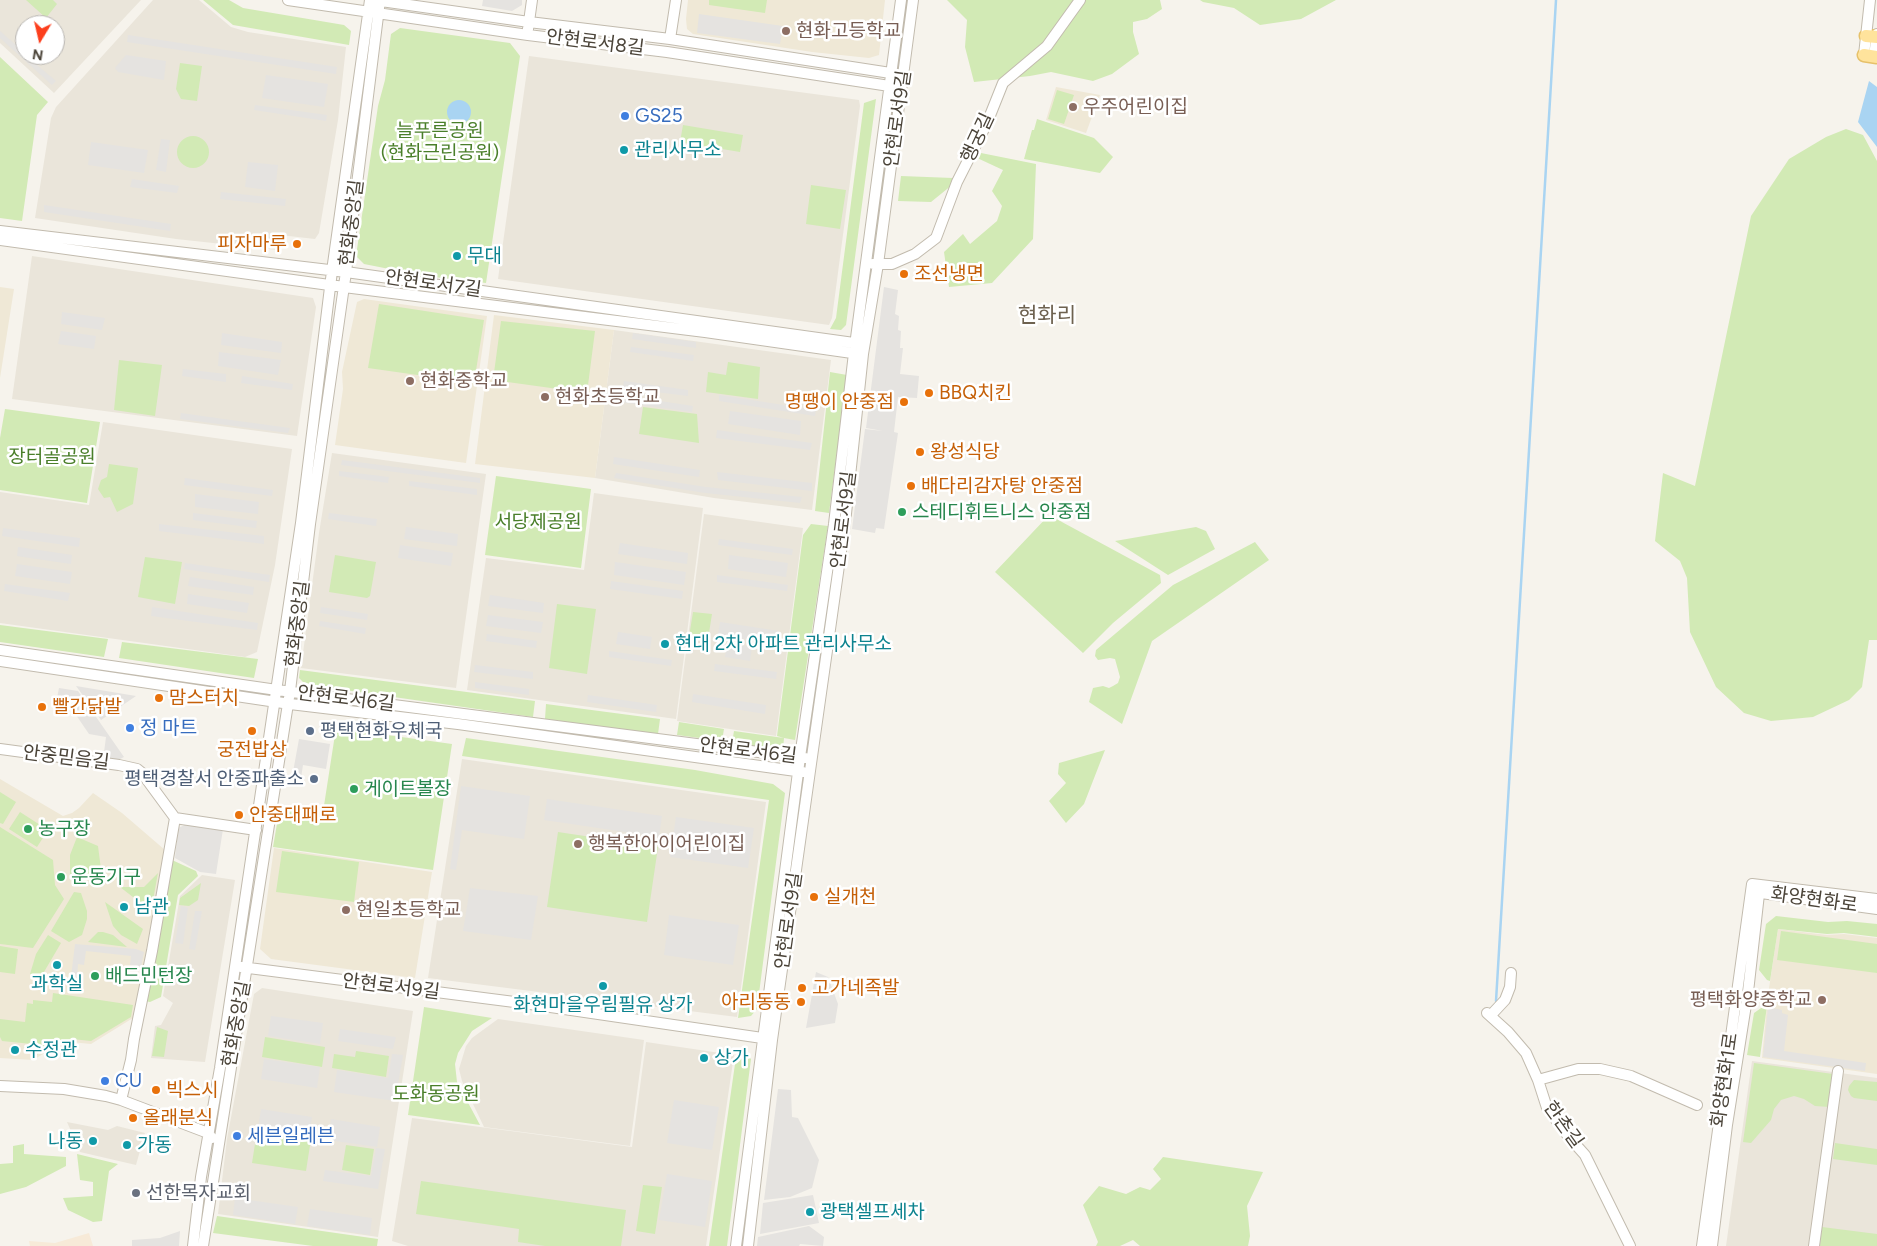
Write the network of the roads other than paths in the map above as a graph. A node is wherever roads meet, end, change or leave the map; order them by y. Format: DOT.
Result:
graph roads {
  1 [pos="288,0"];
  2 [pos="375,0"];
  3 [pos="532,0"];
  4 [pos="676,0"];
  5 [pos="901,0"];
  6 [pos="914,0"];
  7 [pos="1080,0"];
  8 [pos="1870,0"];
  9 [pos="309,2"];
  10 [pos="373,14"];
  11 [pos="529,22"];
  12 [pos="528,35"];
  13 [pos="1874,36"];
  14 [pos="670,39"];
  15 [pos="1872,56"];
  16 [pos="892,74"];
  17 [pos="904,75"];
  18 [pos="890,86"];
  19 [pos="902,88"];
  20 [pos="0,231"];
  21 [pos="0,240"];
  22 [pos="867,264"];
  23 [pos="878,264"];
  24 [pos="332,271"];
  25 [pos="346,272"];
  26 [pos="331,284"];
  27 [pos="344,287"];
  28 [pos="859,349"];
  29 [pos="0,650"];
  30 [pos="0,661"];
  31 [pos="277,690"];
  32 [pos="290,691"];
  33 [pos="275,702"];
  34 [pos="288,704"];
  35 [pos="0,749"];
  36 [pos="800,758"];
  37 [pos="812,759"];
  38 [pos="804,772"];
  39 [pos="175,818"];
  40 [pos="256,830"];
  41 [pos="1755,888"];
  42 [pos="1877,900"];
  43 [pos="1877,909"];
  44 [pos="235,966"];
  45 [pos="247,968"];
  46 [pos="1510,973"];
  47 [pos="768,1039"];
  48 [pos="1838,1071"];
  49 [pos="1538,1080"];
  50 [pos="0,1086"];
  51 [pos="121,1100"];
  52 [pos="1697,1105"];
  53 [pos="208,1133"];
  54 [pos="217,1144"];
  55 [pos="193,1246"];
  56 [pos="203,1246"];
  57 [pos="736,1246"];
  58 [pos="748,1246"];
  59 [pos="1630,1246"];
  60 [pos="1702,1246"];
  61 [pos="1712,1246"];
  62 [pos="1814,1246"];
  1 -- 9 [label="street, 안현로서8길"];
  2 -- 10 [label="street, 현화중앙길"];
  2 -- 11 [label="street, 안현로서8길"];
  3 -- 11 [label="street"];
  4 -- 14 [label="street, 안현로서8길"];
  5 -- 16 [label="street"];
  6 -- 17 [label="street, 안현로서9길"];
  7 -- 23 [label="street, 행궁길"];
  8 -- 13 [label="street"];
  9 -- 10 [label="street, 안현로서8길"];
  10 -- 12 [label="street, 안현로서8길"];
  10 -- 24 [label="street"];
  10 -- 25 [label="street, 현화중앙길"];
  11 -- 12 [label="street"];
  11 -- 14 [label="street, 안현로서8길"];
  12 -- 18 [label="street, 안현로서8길"];
  13 -- 15 [label="street"];
  14 -- 16 [label="street, 안현로서8길"];
  16 -- 17 [label="street, 안현로서8길"];
  16 -- 18 [label="street"];
  17 -- 19 [label="street, 안현로서9길"];
  18 -- 19 [label="street, 안현로서8길"];
  18 -- 22 [label="street"];
  19 -- 23 [label="street, 안현로서9길"];
  20 -- 24 [label="street, 안현로서7길"];
  21 -- 26 [label="street, 안현로서7길"];
  22 -- 23 [label="street, 행궁길"];
  22 -- 28 [label="street"];
  23 -- 28 [label="street, 안현로서9길"];
  24 -- 25 [label="street, 안현로서7길"];
  24 -- 26 [label="street"];
  25 -- 27 [label="street, 현화중앙길"];
  25 -- 28 [label="street, 안현로서7길"];
  26 -- 27 [label="street, 안현로서7길"];
  26 -- 31 [label="street"];
  27 -- 28 [label="street, 안현로서7길"];
  27 -- 32 [label="street, 현화중앙길"];
  28 -- 36 [label="street"];
  28 -- 37 [label="street, 안현로서9길"];
  29 -- 31 [label="street, 안현로서6길"];
  30 -- 33 [label="street, 안현로서6길"];
  31 -- 32 [label="street, 안현로서6길"];
  31 -- 33 [label="street"];
  32 -- 34 [label="street, 현화중앙길"];
  32 -- 36 [label="street, 안현로서6길"];
  33 -- 34 [label="street, 안현로서6길"];
  33 -- 40 [label="street"];
  34 -- 38 [label="street, 안현로서6길"];
  34 -- 45 [label="street, 현화중앙길"];
  35 -- 39 [label="street, 안중믿음길"];
  36 -- 37 [label="street, 안현로서6길"];
  36 -- 38 [label="street"];
  37 -- 38 [label="street, 안현로서9길"];
  38 -- 47 [label="street, 안현로서9길"];
  39 -- 40 [label="street"];
  39 -- 51 [label="street"];
  40 -- 44 [label="street"];
  41 -- 42 [label="street"];
  41 -- 43 [label="street, 화양현화로"];
  41 -- 60 [label="street, 화양현화1로"];
  41 -- 61 [label="street, 화양현화1로"];
  44 -- 45 [label="street, 안현로서9길"];
  44 -- 53 [label="street"];
  45 -- 47 [label="street, 안현로서9길"];
  45 -- 54 [label="street, 현화중앙길"];
  46 -- 49 [label="street, 한촌길"];
  47 -- 57 [label="street"];
  47 -- 58 [label="street, 안현로서9길"];
  48 -- 62 [label="street"];
  49 -- 52 [label="street"];
  49 -- 59 [label="street, 한촌길"];
  50 -- 51 [label="street"];
  51 -- 53 [label="street"];
  53 -- 54 [label="street"];
  53 -- 55 [label="street"];
  54 -- 56 [label="street, 현화중앙길"];
}
